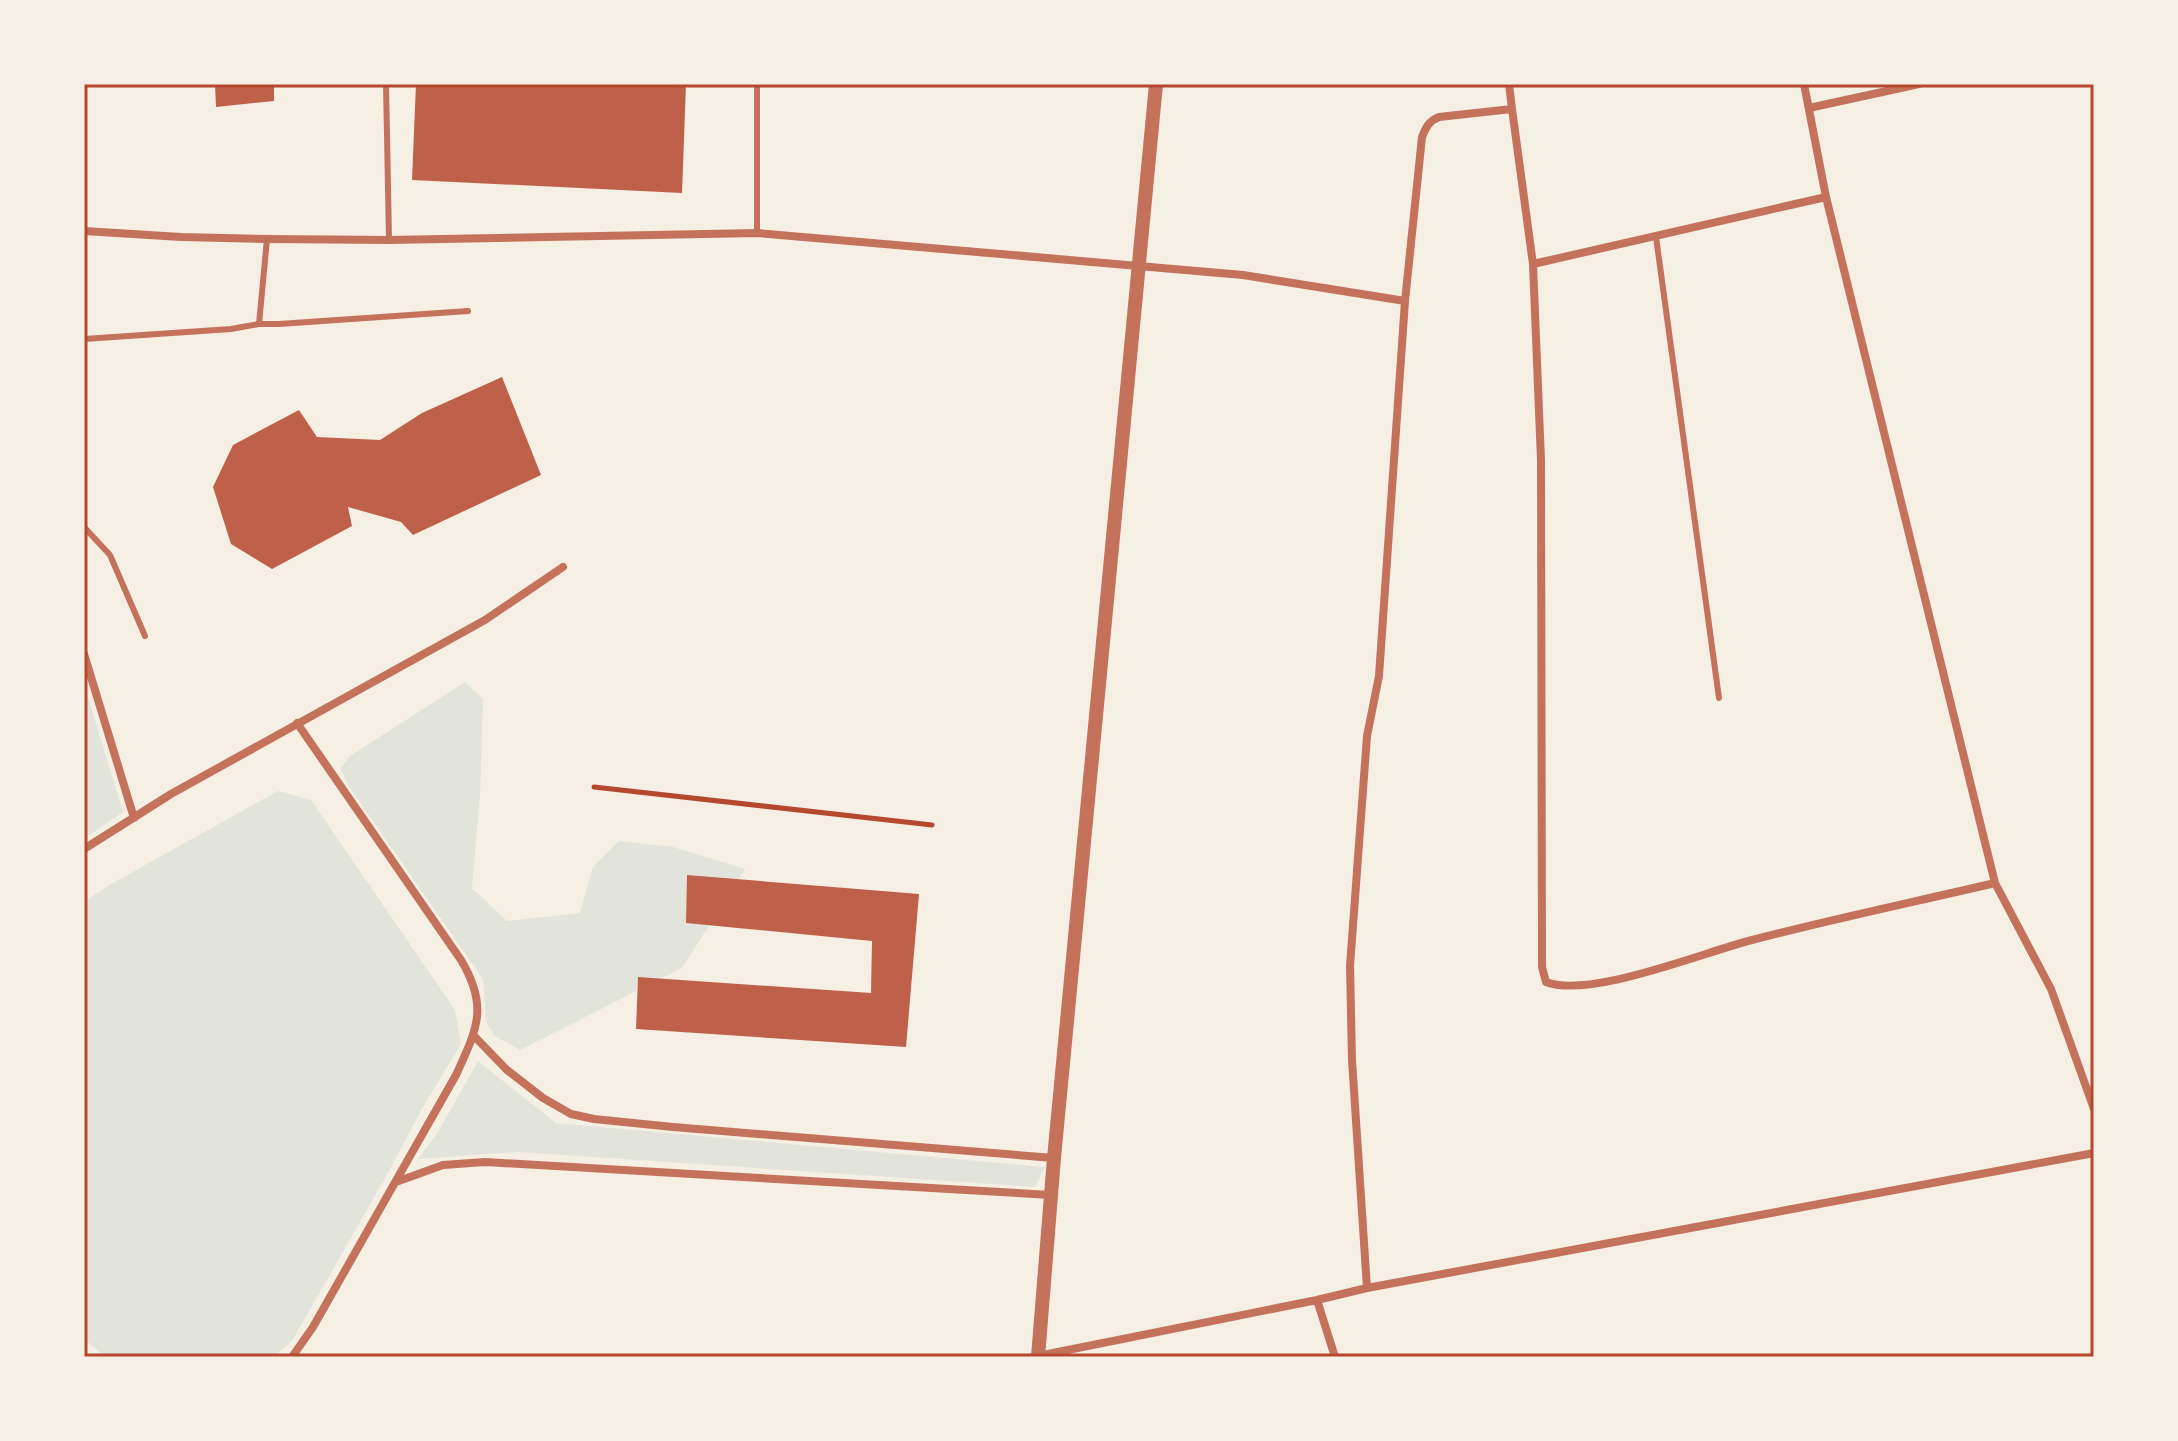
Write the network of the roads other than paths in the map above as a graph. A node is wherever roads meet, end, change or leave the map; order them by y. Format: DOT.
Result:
graph roads {
  1 [pos="386,84"];
  2 [pos="757,84"];
  3 [pos="1156,84"];
  4 [pos="1509,84"];
  5 [pos="1804,84"];
  6 [pos="1919,84"];
  7 [pos="1809,108"];
  8 [pos="1512,109"];
  9 [pos="1826,197"];
  10 [pos="84,231"];
  11 [pos="757,233"];
  12 [pos="1656,237"];
  13 [pos="267,239"];
  14 [pos="389,240"];
  15 [pos="1533,264"];
  16 [pos="1137,265"];
  17 [pos="1405,301"];
  18 [pos="468,311"];
  19 [pos="259,324"];
  20 [pos="84,339"];
  21 [pos="84,527"];
  22 [pos="563,567"];
  23 [pos="145,636"];
  24 [pos="84,654"];
  25 [pos="1719,698"];
  26 [pos="297,723"];
  27 [pos="134,818"];
  28 [pos="84,849"];
  29 [pos="1995,883"];
  30 [pos="474,1036"];
  31 [pos="2094,1109"];
  32 [pos="2094,1153"];
  33 [pos="1054,1158"];
  34 [pos="395,1182"];
  35 [pos="1051,1195"];
  36 [pos="1367,1288"];
  37 [pos="1317,1300"];
  38 [pos="1038,1356"];
  39 [pos="292,1357"];
  40 [pos="1335,1357"];
  1 -- 14 [label="lane"];
  2 -- 11 [label="lane"];
  3 -- 16 [label="street"];
  4 -- 8 [label="street"];
  5 -- 7 [label="street"];
  6 -- 7 [label="street"];
  7 -- 9 [label="street"];
  8 -- 15 [label="street"];
  8 -- 17 [label="street"];
  9 -- 12 [label="street"];
  9 -- 29 [label="street"];
  10 -- 13 [label="street"];
  11 -- 14 [label="street"];
  11 -- 16 [label="street"];
  12 -- 15 [label="street"];
  12 -- 25 [label="lane"];
  13 -- 14 [label="street"];
  13 -- 19 [label="lane"];
  15 -- 29 [label="street"];
  16 -- 17 [label="street"];
  16 -- 33 [label="street"];
  17 -- 36 [label="street"];
  18 -- 19 [label="lane"];
  19 -- 20 [label="lane"];
  21 -- 23 [label="lane"];
  22 -- 26 [label="street"];
  24 -- 27 [label="street"];
  26 -- 27 [label="street"];
  26 -- 30 [label="street"];
  27 -- 28 [label="street"];
  29 -- 31 [label="street"];
  30 -- 33 [label="street"];
  30 -- 34 [label="street"];
  32 -- 36 [label="street"];
  33 -- 35 [label="street"];
  34 -- 35 [label="street"];
  34 -- 39 [label="street"];
  35 -- 38 [label="street"];
  36 -- 37 [label="street"];
  37 -- 38 [label="street"];
  37 -- 40 [label="street"];
}
